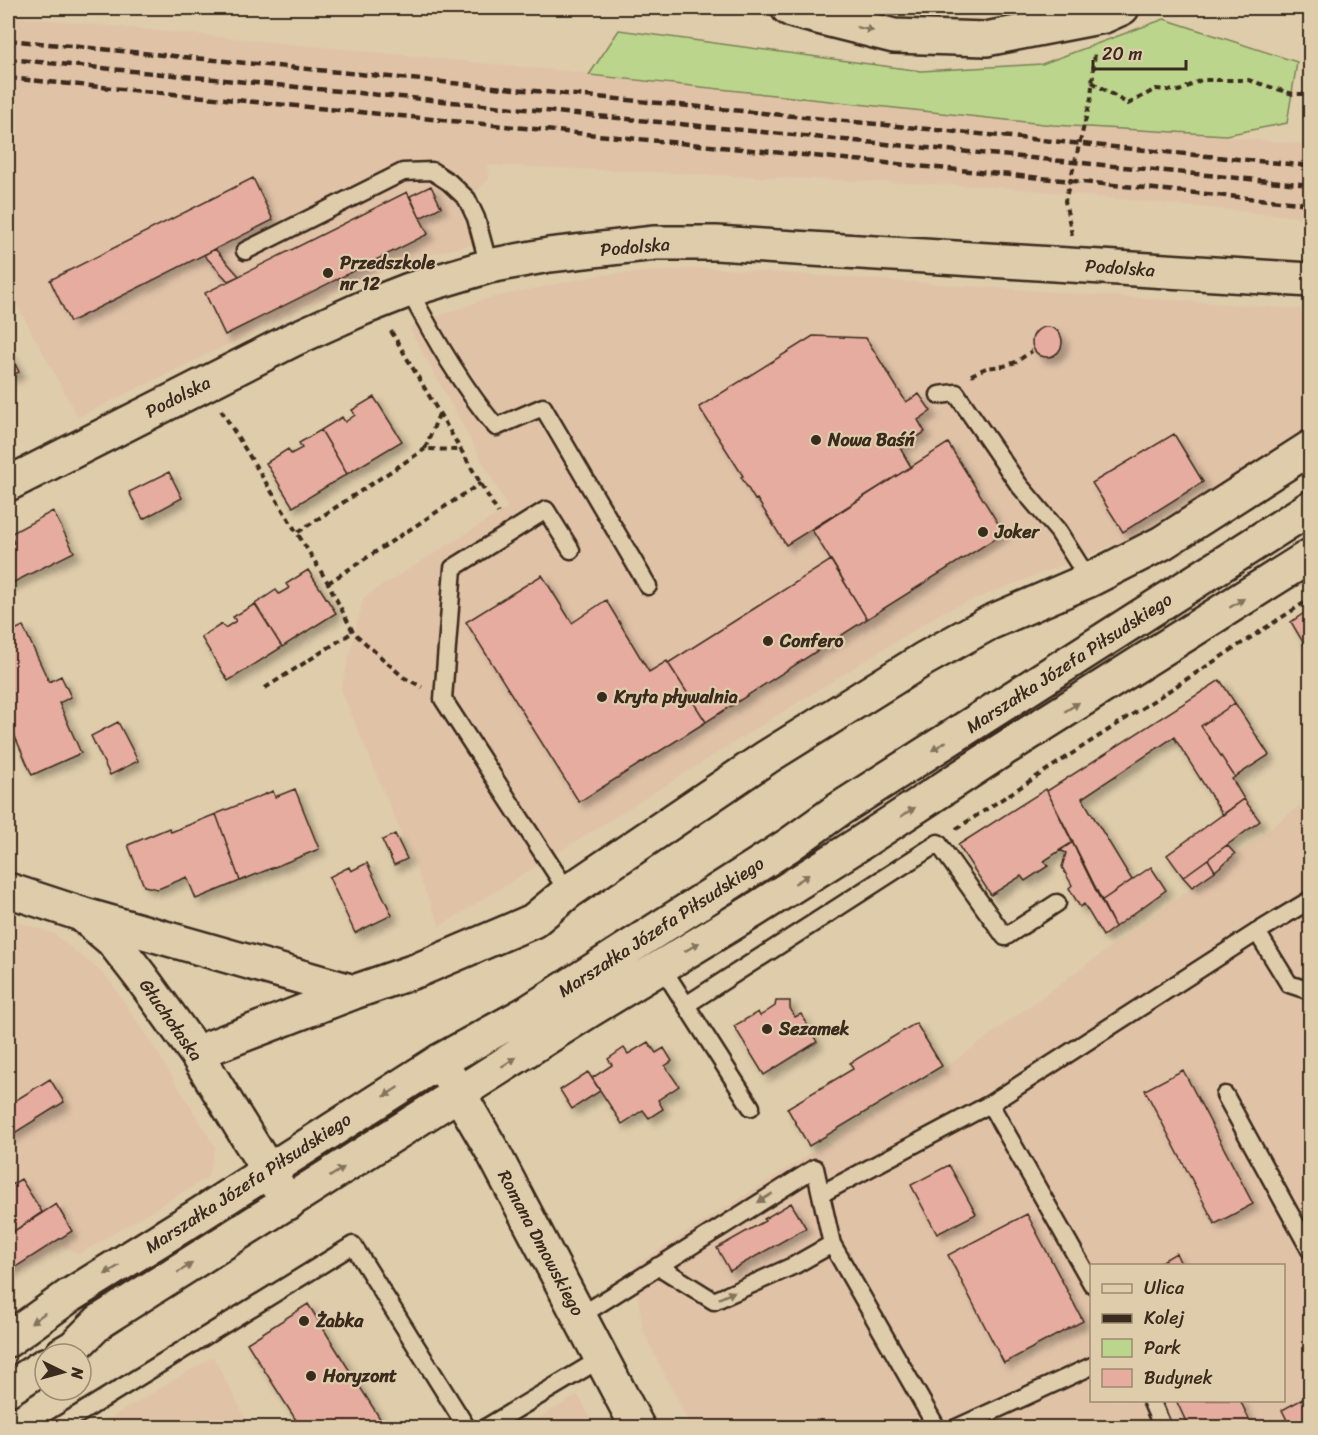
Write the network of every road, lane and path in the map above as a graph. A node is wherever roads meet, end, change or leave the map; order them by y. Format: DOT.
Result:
graph roads {
  1 [pos="788,8"];
  2 [pos="1113,12"];
  3 [pos="1092,82"];
  4 [pos="1311,94"];
  5 [pos="1065,201"];
  6 [pos="245,251"];
  7 [pos="489,266"];
  8 [pos="1311,280"];
  9 [pos="409,290"];
  10 [pos="363,308"];
  11 [pos="1032,351"];
  12 [pos="206,382"];
  13 [pos="956,393"];
  14 [pos="939,395"];
  15 [pos="440,413"];
  16 [pos="1311,448"];
  17 [pos="425,449"];
  18 [pos="461,450"];
  19 [pos="481,483"];
  20 [pos="8,484"];
  21 [pos="1311,508"];
  22 [pos="298,532"];
  23 [pos="510,532"];
  24 [pos="571,550"];
  25 [pos="1311,556"];
  26 [pos="1089,580"];
  27 [pos="328,583"];
  28 [pos="648,586"];
  29 [pos="1311,599"];
  30 [pos="353,632"];
  31 [pos="265,688"];
  32 [pos="443,699"];
  33 [pos="938,843"];
  34 [pos="8,890"];
  35 [pos="568,892"];
  36 [pos="1311,900"];
  37 [pos="1057,903"];
  38 [pos="81,914"];
  39 [pos="1257,932"];
  40 [pos="661,966"];
  41 [pos="1311,991"];
  42 [pos="354,992"];
  43 [pos="686,1005"];
  44 [pos="196,1053"];
  45 [pos="440,1061"];
  46 [pos="459,1093"];
  47 [pos="1225,1095"];
  48 [pos="990,1104"];
  49 [pos="751,1107"];
  50 [pos="268,1171"];
  51 [pos="821,1194"];
  52 [pos="288,1203"];
  53 [pos="832,1244"];
  54 [pos="1311,1250"];
  55 [pos="658,1266"];
  56 [pos="1090,1280"];
  57 [pos="580,1316"];
  58 [pos="8,1340"];
  59 [pos="79,1342"];
  60 [pos="602,1358"];
  61 [pos="1090,1367"];
  62 [pos="33,1373"];
  63 [pos="8,1389"];
  64 [pos="1151,1402"];
  65 [pos="56,1428"];
  66 [pos="467,1428"];
  67 [pos="485,1428"];
  68 [pos="638,1428"];
  69 [pos="937,1428"];
  70 [pos="956,1428"];
  71 [pos="1163,1428"];
  1 -- 2 [label="street, one-way"];
  2 -- 3 [label="path"];
  3 -- 4 [label="path"];
  3 -- 5 [label="path"];
  6 -- 7 [label="lane"];
  7 -- 8 [label="street, Podolska"];
  7 -- 9 [label="street, Podolska"];
  9 -- 10 [label="street, Podolska"];
  9 -- 28 [label="lane"];
  10 -- 12 [label="street, Podolska"];
  10 -- 15 [label="path"];
  11 -- 13 [label="path"];
  12 -- 20 [label="street, Podolska"];
  12 -- 22 [label="path"];
  13 -- 14 [label="lane"];
  13 -- 26 [label="lane"];
  15 -- 17 [label="path"];
  15 -- 18 [label="path"];
  16 -- 26 [label="street"];
  17 -- 18 [label="path"];
  17 -- 22 [label="path"];
  18 -- 19 [label="path"];
  19 -- 23 [label="path"];
  19 -- 27 [label="path"];
  21 -- 45 [label="street, Marszałka Józefa Piłsudskiego, one-way"];
  22 -- 27 [label="path"];
  23 -- 24 [label="lane"];
  23 -- 32 [label="lane"];
  40 -- 25 [label="street, Marszałka Józefa Piłsudskiego, one-way"];
  26 -- 35 [label="street"];
  27 -- 30 [label="path"];
  29 -- 33 [label="path"];
  30 -- 31 [label="path"];
  30 -- 32 [label="path"];
  32 -- 35 [label="lane"];
  33 -- 37 [label="lane"];
  33 -- 43 [label="lane"];
  34 -- 38 [label="street, Głuchołaska"];
  35 -- 42 [label="street"];
  36 -- 39 [label="lane"];
  38 -- 42 [label="street"];
  38 -- 44 [label="street, Głuchołaska"];
  39 -- 41 [label="lane"];
  39 -- 48 [label="lane"];
  40 -- 43 [label="lane"];
  46 -- 40 [label="street, Marszałka Józefa Piłsudskiego, one-way"];
  42 -- 44 [label="street"];
  43 -- 49 [label="lane"];
  44 -- 50 [label="street, Głuchołaska"];
  45 -- 46 [label="street, Romana Dmowskiego"];
  45 -- 50 [label="street, Marszałka Józefa Piłsudskiego, one-way"];
  52 -- 46 [label="street, Marszałka Józefa Piłsudskiego, one-way"];
  46 -- 57 [label="street, Romana Dmowskiego"];
  47 -- 54 [label="lane"];
  48 -- 51 [label="lane"];
  48 -- 56 [label="lane"];
  50 -- 52 [label="street, Głuchołaska"];
  50 -- 58 [label="street, Marszałka Józefa Piłsudskiego, one-way"];
  51 -- 53 [label="lane"];
  51 -- 55 [label="lane, one-way"];
  59 -- 52 [label="street, Marszałka Józefa Piłsudskiego, one-way"];
  55 -- 53 [label="lane, one-way"];
  53 -- 69 [label="lane"];
  55 -- 57 [label="lane"];
  57 -- 60 [label="street, Romana Dmowskiego"];
  60 -- 67 [label="lane"];
  60 -- 68 [label="street, Romana Dmowskiego"];
  61 -- 70 [label="lane"];
  62 -- 63 [label="street"];
  64 -- 71 [label="lane"];
  65 -- 66 [label="lane"];
}
